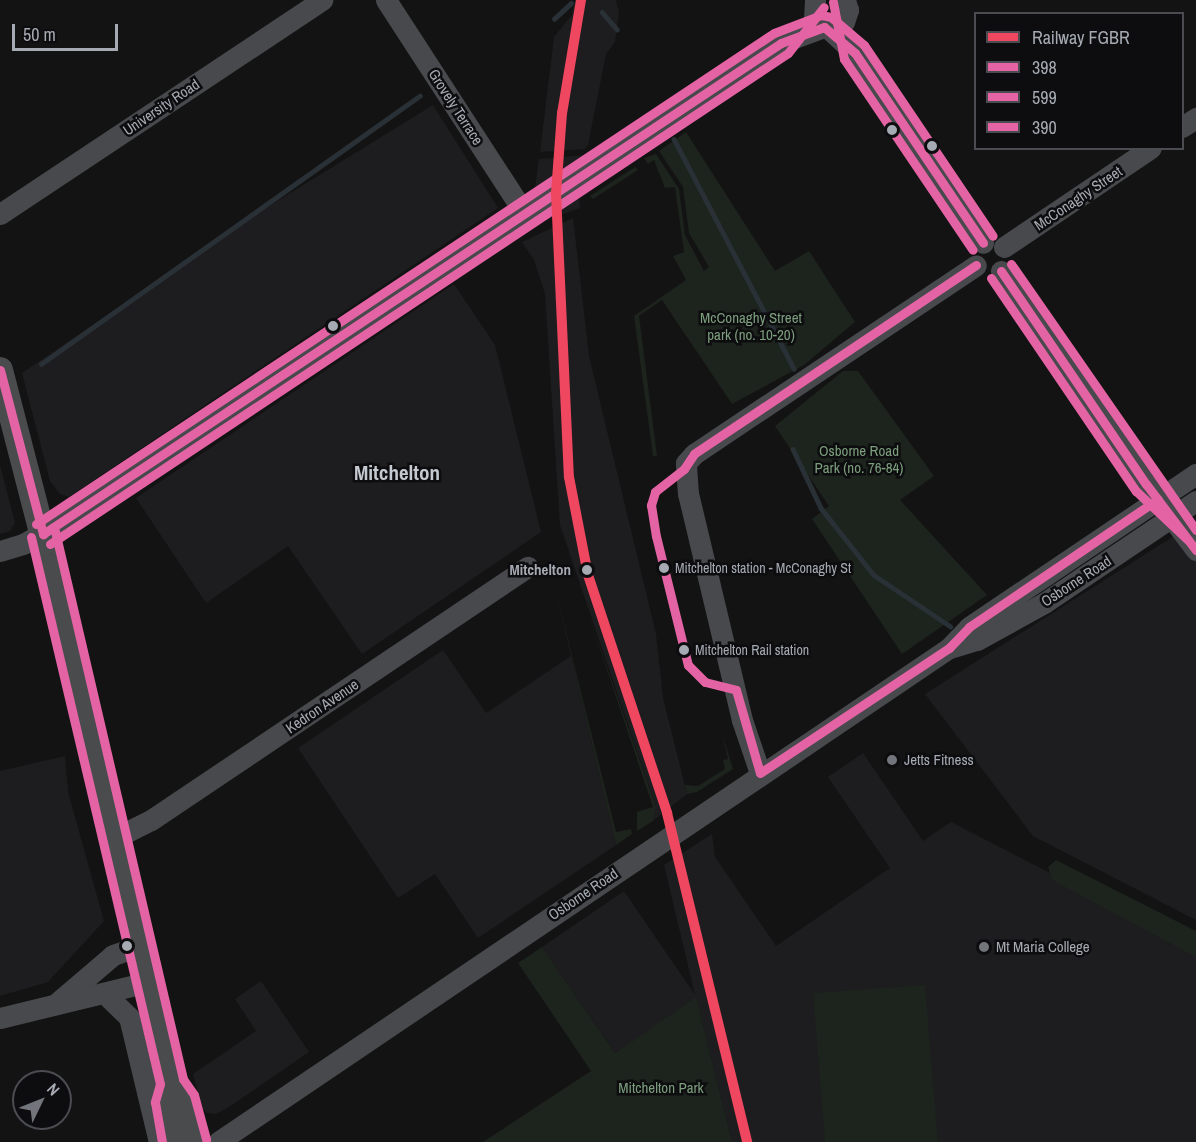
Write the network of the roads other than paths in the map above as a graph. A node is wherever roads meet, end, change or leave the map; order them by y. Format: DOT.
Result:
graph roads {
  1 [pos="322,0"];
  2 [pos="386,0"];
  3 [pos="813,3"];
  4 [pos="849,7"];
  5 [pos="826,28"];
  6 [pos="781,43"];
  7 [pos="855,53"];
  8 [pos="1148,150"];
  9 [pos="0,214"];
  10 [pos="525,214"];
  11 [pos="982,243"];
  12 [pos="1004,247"];
  13 [pos="976,265"];
  14 [pos="1001,271"];
  15 [pos="0,370"];
  16 [pos="1196,474"];
  17 [pos="1158,499"];
  18 [pos="1182,511"];
  19 [pos="1196,531"];
  20 [pos="43,534"];
  21 [pos="1196,550"];
  22 [pos="0,551"];
  23 [pos="528,567"];
  24 [pos="949,648"];
  25 [pos="760,773"];
  26 [pos="113,839"];
  27 [pos="139,946"];
  28 [pos="148,982"];
  29 [pos="105,994"];
  30 [pos="57,1002"];
  31 [pos="0,1018"];
  32 [pos="172,1084"];
  33 [pos="159,1142"];
  34 [pos="174,1142"];
  35 [pos="194,1142"];
  36 [pos="218,1142"];
  1 -- 9 [label="street, University Road"];
  2 -- 10 [label="street, Grovely Terrace"];
  3 -- 5 [label="street"];
  3 -- 6 [label="street"];
  4 -- 5 [label="street"];
  4 -- 7 [label="street"];
  5 -- 6 [label="street"];
  5 -- 7 [label="street"];
  6 -- 10 [label="street"];
  7 -- 11 [label="street"];
  8 -- 12 [label="street, McConaghy Street"];
  10 -- 20 [label="street"];
  11 -- 12 [label="street"];
  11 -- 13 [label="street"];
  12 -- 14 [label="street"];
  13 -- 14 [label="street"];
  13 -- 25 [label="street"];
  14 -- 17 [label="street"];
  15 -- 20 [label="main road"];
  16 -- 17 [label="street, Osborne Road"];
  17 -- 18 [label="street"];
  17 -- 24 [label="street, Osborne Road"];
  18 -- 19 [label="street"];
  18 -- 21 [label="street"];
  18 -- 24 [label="street, Osborne Road"];
  20 -- 22 [label="street"];
  20 -- 26 [label="main road"];
  23 -- 26 [label="street, Kedron Avenue"];
  24 -- 25 [label="street, Osborne Road"];
  25 -- 36 [label="street, Osborne Road"];
  26 -- 27 [label="main road"];
  27 -- 28 [label="main road"];
  27 -- 30 [label="street"];
  28 -- 29 [label="street"];
  28 -- 32 [label="main road"];
  29 -- 30 [label="street"];
  29 -- 33 [label="street"];
  30 -- 31 [label="street"];
  32 -- 34 [label="main road"];
  32 -- 35 [label="main road"];
}
